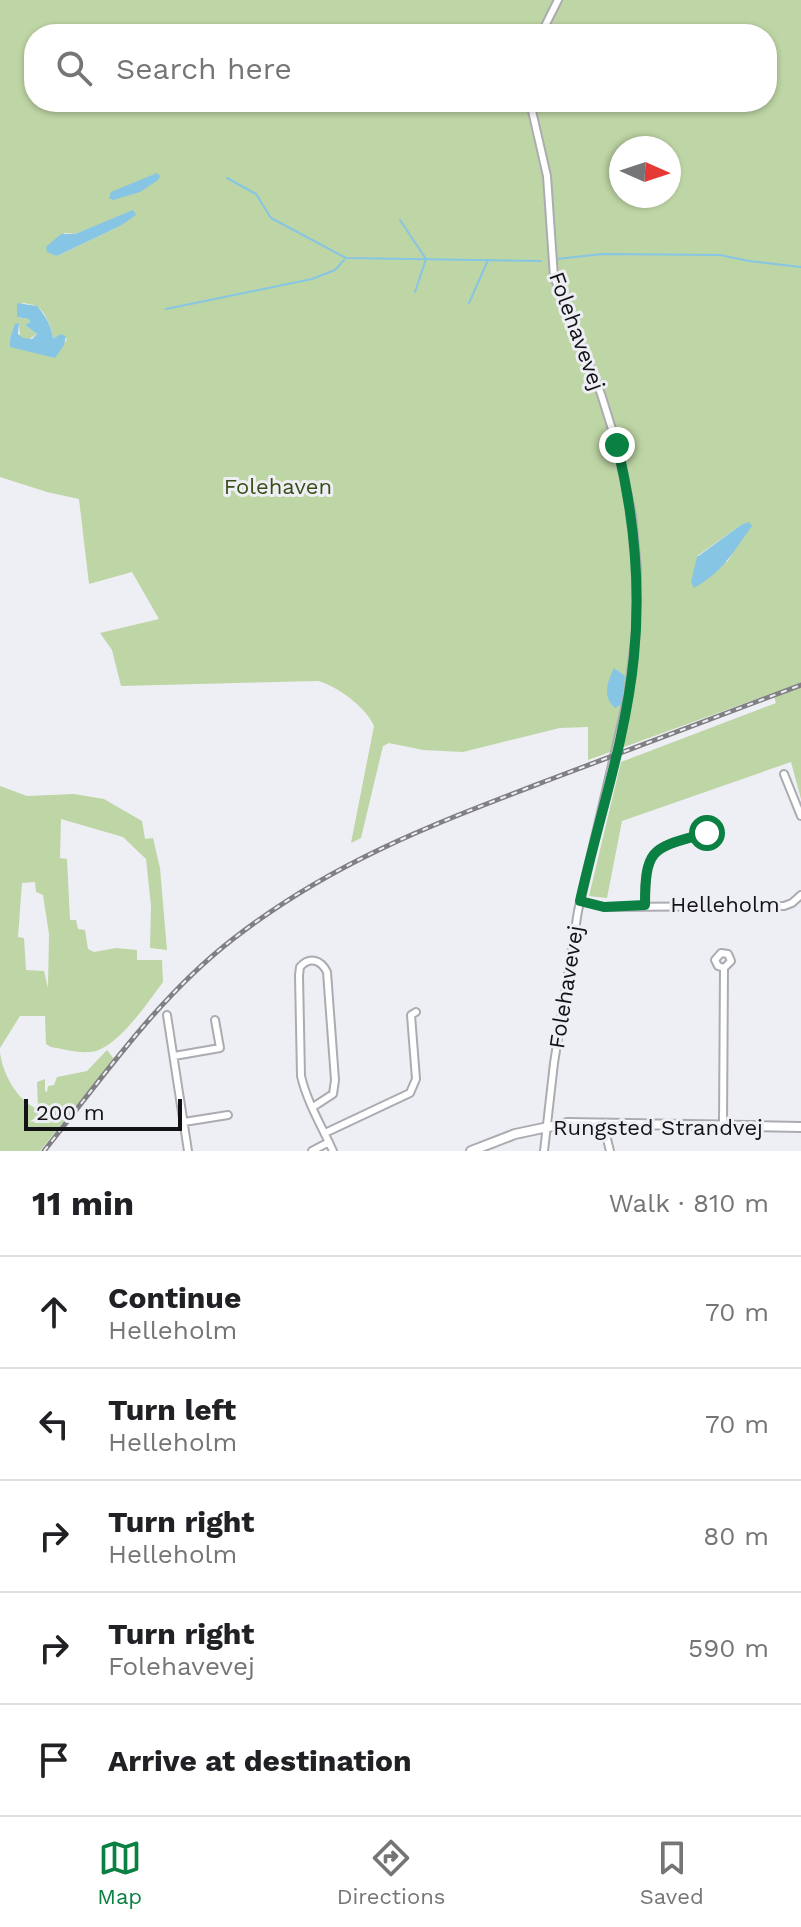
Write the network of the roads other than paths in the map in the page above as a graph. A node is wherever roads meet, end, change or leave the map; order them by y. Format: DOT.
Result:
graph roads {
  1 [pos="558,0"];
  2 [pos="546,24"];
  3 [pos="532,112"];
  4 [pos="784,774"];
  5 [pos="801,816"];
  6 [pos="707,833"];
  7 [pos="801,895"];
  8 [pos="580,901"];
  9 [pos="645,905"];
  10 [pos="724,968"];
  11 [pos="416,1012"];
  12 [pos="167,1015"];
  13 [pos="215,1020"];
  14 [pos="174,1056"];
  15 [pos="313,1107"];
  16 [pos="228,1115"];
  17 [pos="184,1122"];
  18 [pos="603,1123"];
  19 [pos="723,1125"];
  20 [pos="547,1126"];
  21 [pos="801,1127"];
  22 [pos="325,1133"];
  23 [pos="329,1142"];
  24 [pos="188,1151"];
  25 [pos="312,1151"];
  26 [pos="333,1151"];
  27 [pos="471,1151"];
  28 [pos="544,1151"];
  29 [pos="610,1151"];
  1 -- 2 [label="street"];
  3 -- 8 [label="street, Folehavevej"];
  4 -- 5 [label="street"];
  6 -- 9 [label="street, Helleholm"];
  7 -- 9 [label="street, Helleholm"];
  8 -- 9 [label="street, Helleholm"];
  8 -- 20 [label="street, Folehavevej"];
  10 -- 19 [label="street"];
  11 -- 22 [label="street"];
  12 -- 14 [label="street"];
  13 -- 14 [label="street"];
  14 -- 17 [label="street"];
  15 -- 15 [label="street"];
  15 -- 22 [label="street"];
  16 -- 17 [label="street"];
  17 -- 24 [label="street"];
  18 -- 19 [label="main road, Rungsted Strandvej"];
  18 -- 20 [label="main road, Rungsted Strandvej"];
  18 -- 29 [label="street"];
  19 -- 21 [label="main road, Rungsted Strandvej"];
  20 -- 27 [label="main road, Rungsted Strandvej"];
  20 -- 28 [label="street, Folehavevej"];
  22 -- 23 [label="street"];
  23 -- 25 [label="street"];
  23 -- 26 [label="street"];
}
